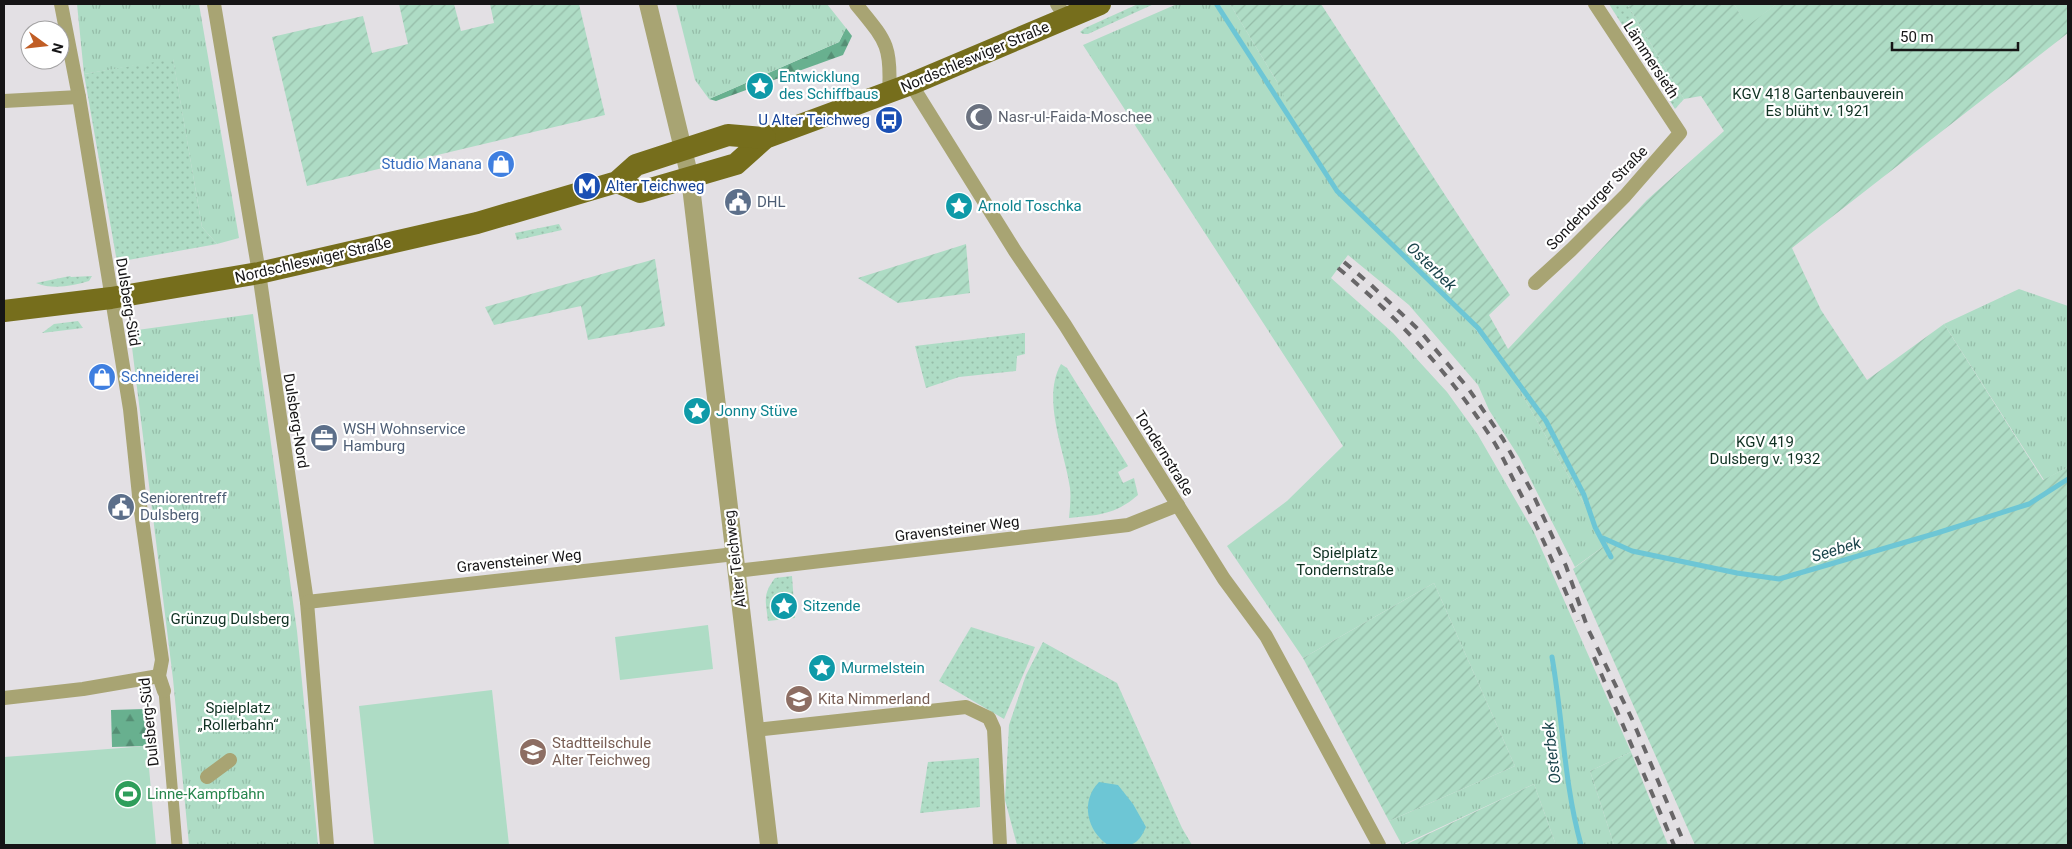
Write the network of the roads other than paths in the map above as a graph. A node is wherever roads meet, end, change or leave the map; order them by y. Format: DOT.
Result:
graph roads {
  1 [pos="62,4"];
  2 [pos="214,4"];
  3 [pos="648,4"];
  4 [pos="856,4"];
  5 [pos="1100,4"];
  6 [pos="1595,4"];
  7 [pos="1062,11"];
  8 [pos="911,84"];
  9 [pos="889,93"];
  10 [pos="79,96"];
  11 [pos="4,101"];
  12 [pos="1680,133"];
  13 [pos="765,138"];
  14 [pos="684,149"];
  15 [pos="690,178"];
  16 [pos="617,182"];
  17 [pos="259,273"];
  18 [pos="1535,283"];
  19 [pos="111,298"];
  20 [pos="4,311"];
  21 [pos="1178,505"];
  22 [pos="736,562"];
  23 [pos="307,602"];
  24 [pos="159,676"];
  25 [pos="164,691"];
  26 [pos="4,698"];
  27 [pos="755,730"];
  28 [pos="230,760"];
  29 [pos="207,777"];
  30 [pos="177,845"];
  31 [pos="327,845"];
  32 [pos="769,845"];
  33 [pos="1000,845"];
  34 [pos="1379,845"];
  1 -- 10 [label="street, Dulsberg-Süd"];
  2 -- 17 [label="street, Dulsberg-Nord"];
  3 -- 14 [label="street, Alter Teichweg"];
  4 -- 9 [label="street"];
  5 -- 7 [label="main road, Nordschleswiger Straße"];
  6 -- 12 [label="street, Lämmersieth"];
  7 -- 8 [label="main road, Nordschleswiger Straße"];
  8 -- 9 [label="main road, Nordschleswiger Straße"];
  8 -- 21 [label="street, Tondernstraße"];
  9 -- 13 [label="main road, Nordschleswiger Straße"];
  10 -- 11 [label="street"];
  10 -- 19 [label="street, Dulsberg-Süd"];
  12 -- 18 [label="street, Sonderburger Straße"];
  13 -- 14 [label="main road, Nordschleswiger Straße"];
  13 -- 15 [label="main road, Nordschleswiger Straße"];
  14 -- 15 [label="street, Alter Teichweg"];
  14 -- 16 [label="main road, Nordschleswiger Straße"];
  15 -- 16 [label="main road, Nordschleswiger Straße"];
  15 -- 22 [label="street, Alter Teichweg"];
  16 -- 17 [label="main road, Nordschleswiger Straße"];
  17 -- 19 [label="main road, Nordschleswiger Straße"];
  17 -- 23 [label="street, Dulsberg-Nord"];
  19 -- 20 [label="main road, Nordschleswiger Straße"];
  19 -- 24 [label="street, Dulsberg-Süd"];
  21 -- 22 [label="street, Gravensteiner Weg"];
  21 -- 34 [label="street, Tondernstraße"];
  22 -- 23 [label="street, Gravensteiner Weg"];
  22 -- 27 [label="street, Alter Teichweg"];
  23 -- 31 [label="street, Dulsberg-Nord"];
  24 -- 25 [label="street, Dulsberg-Süd"];
  24 -- 26 [label="street"];
  25 -- 30 [label="street, Dulsberg-Süd"];
  27 -- 32 [label="street, Alter Teichweg"];
  27 -- 33 [label="street"];
  28 -- 29 [label="street"];
}
